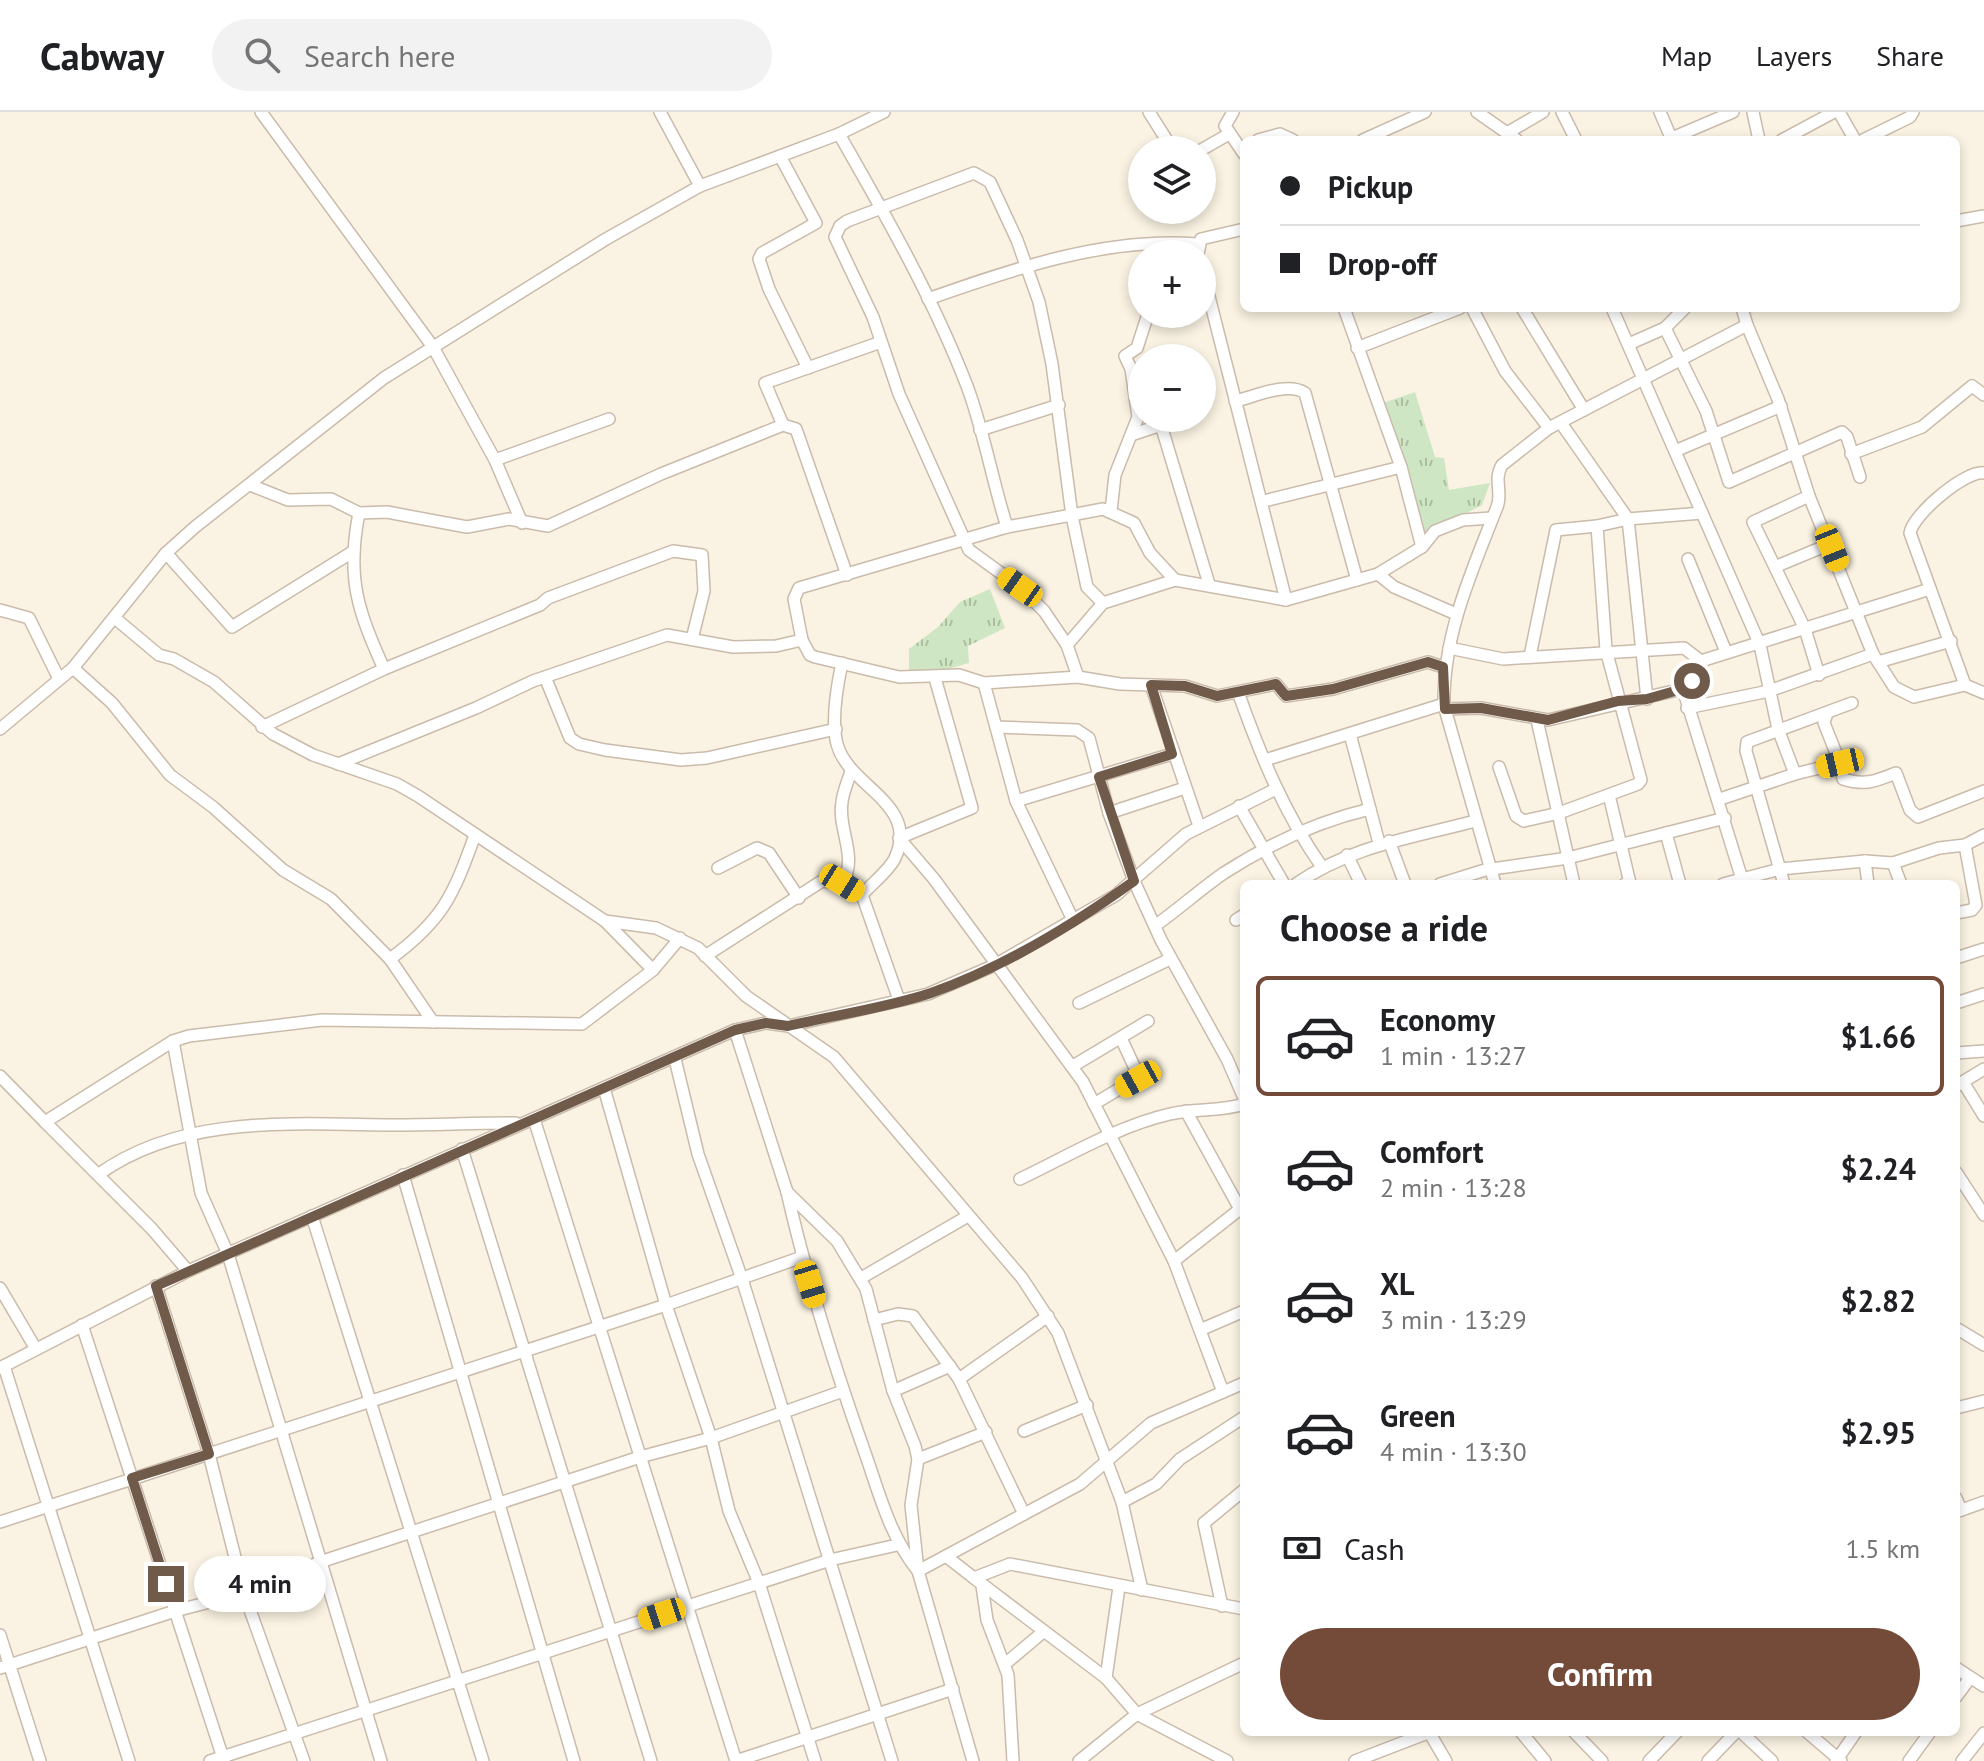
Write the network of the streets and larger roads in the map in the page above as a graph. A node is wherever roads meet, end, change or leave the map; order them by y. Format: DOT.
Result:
graph roads {
  1 [pos="261,112"];
  2 [pos="660,112"];
  3 [pos="884,112"];
  4 [pos="1149,112"];
  5 [pos="1233,112"];
  6 [pos="1425,112"];
  7 [pos="1477,112"];
  8 [pos="1543,112"];
  9 [pos="1562,112"];
  10 [pos="1660,112"];
  11 [pos="1733,112"];
  12 [pos="1753,112"];
  13 [pos="1836,112"];
  14 [pos="1913,112"];
  15 [pos="860,117"];
  16 [pos="839,134"];
  17 [pos="1229,134"];
  18 [pos="1164,136"];
  19 [pos="1372,136"];
  20 [pos="1511,136"];
  21 [pos="1513,136"];
  22 [pos="1574,136"];
  23 [pos="1671,136"];
  24 [pos="1679,136"];
  25 [pos="1758,136"];
  26 [pos="1790,136"];
  27 [pos="1852,136"];
  28 [pos="1871,136"];
  29 [pos="1216,141"];
  30 [pos="1240,147"];
  31 [pos="780,156"];
  32 [pos="700,186"];
  33 [pos="880,206"];
  34 [pos="1984,216"];
  35 [pos="1960,220"];
  36 [pos="1240,230"];
  37 [pos="1201,240"];
  38 [pos="1128,250"];
  39 [pos="1026,267"];
  40 [pos="928,299"];
  41 [pos="1345,312"];
  42 [pos="1450,312"];
  43 [pos="1474,312"];
  44 [pos="1524,312"];
  45 [pos="1614,312"];
  46 [pos="1681,312"];
  47 [pos="1743,312"];
  48 [pos="1216,325"];
  49 [pos="1747,325"];
  50 [pos="1143,328"];
  51 [pos="1665,328"];
  52 [pos="881,342"];
  53 [pos="1629,344"];
  54 [pos="433,347"];
  55 [pos="1357,348"];
  56 [pos="1683,361"];
  57 [pos="808,368"];
  58 [pos="1644,381"];
  59 [pos="1984,395"];
  60 [pos="1235,401"];
  61 [pos="1059,405"];
  62 [pos="1781,406"];
  63 [pos="1584,410"];
  64 [pos="609,419"];
  65 [pos="1561,423"];
  66 [pos="783,425"];
  67 [pos="1549,428"];
  68 [pos="980,430"];
  69 [pos="1131,435"];
  70 [pos="1712,435"];
  71 [pos="1796,450"];
  72 [pos="1675,451"];
  73 [pos="1851,454"];
  74 [pos="495,460"];
  75 [pos="1401,467"];
  76 [pos="1984,473"];
  77 [pos="1860,477"];
  78 [pos="1331,484"];
  79 [pos="250,485"];
  80 [pos="1809,496"];
  81 [pos="1264,501"];
  82 [pos="1111,511"];
  83 [pos="359,513"];
  84 [pos="1702,513"];
  85 [pos="1072,516"];
  86 [pos="1491,518"];
  87 [pos="1628,519"];
  88 [pos="522,523"];
  89 [pos="1597,526"];
  90 [pos="1007,527"];
  91 [pos="965,541"];
  92 [pos="1830,544"];
  93 [pos="1422,547"];
  94 [pos="354,551"];
  95 [pos="166,553"];
  96 [pos="1688,559"];
  97 [pos="1777,566"];
  98 [pos="1378,574"];
  99 [pos="847,575"];
  100 [pos="1175,580"];
  101 [pos="1357,580"];
  102 [pos="1209,584"];
  103 [pos="1930,589"];
  104 [pos="1286,600"];
  105 [pos="1103,603"];
  106 [pos="0,610"];
  107 [pos="1858,613"];
  108 [pos="1456,614"];
  109 [pos="116,619"];
  110 [pos="1805,629"];
  111 [pos="692,639"];
  112 [pos="802,640"];
  113 [pos="1951,641"];
  114 [pos="1067,645"];
  115 [pos="1760,645"];
  116 [pos="1449,648"];
  117 [pos="1606,650"];
  118 [pos="1643,651"];
  119 [pos="1726,652"];
  120 [pos="1530,656"];
  121 [pos="1876,658"];
  122 [pos="1701,661"];
  123 [pos="842,663"];
  124 [pos="1443,667"];
  125 [pos="73,668"];
  126 [pos="384,669"];
  127 [pos="1819,675"];
  128 [pos="545,677"];
  129 [pos="1078,677"];
  130 [pos="935,678"];
  131 [pos="59,679"];
  132 [pos="984,683"];
  133 [pos="1151,685"];
  134 [pos="1965,685"];
  135 [pos="1683,689"];
  136 [pos="1769,691"];
  137 [pos="1238,692"];
  138 [pos="1984,693"];
  139 [pos="1647,699"];
  140 [pos="1618,701"];
  141 [pos="1852,703"];
  142 [pos="1445,706"];
  143 [pos="1687,708"];
  144 [pos="1827,713"];
  145 [pos="1537,720"];
  146 [pos="262,727"];
  147 [pos="996,727"];
  148 [pos="0,729"];
  149 [pos="836,729"];
  150 [pos="1778,729"];
  151 [pos="1350,734"];
  152 [pos="1172,754"];
  153 [pos="1265,760"];
  154 [pos="1840,763"];
  155 [pos="338,764"];
  156 [pos="1499,767"];
  157 [pos="851,771"];
  158 [pos="1795,774"];
  159 [pos="1099,777"];
  160 [pos="1759,786"];
  161 [pos="1185,788"];
  162 [pos="1276,789"];
  163 [pos="1984,791"];
  164 [pos="1609,795"];
  165 [pos="1720,799"];
  166 [pos="1016,801"];
  167 [pos="1239,806"];
  168 [pos="1370,809"];
  169 [pos="1109,813"];
  170 [pos="1559,813"];
  171 [pos="1725,818"];
  172 [pos="1475,821"];
  173 [pos="1199,826"];
  174 [pos="1298,833"];
  175 [pos="1666,833"];
  176 [pos="475,835"];
  177 [pos="1984,835"];
  178 [pos="899,838"];
  179 [pos="1384,842"];
  180 [pos="1621,844"];
  181 [pos="1965,845"];
  182 [pos="1263,851"];
  183 [pos="1347,855"];
  184 [pos="1568,858"];
  185 [pos="1865,861"];
  186 [pos="1893,863"];
  187 [pos="1322,867"];
  188 [pos="718,868"];
  189 [pos="1780,869"];
  190 [pos="1491,870"];
  191 [pos="1281,880"];
  192 [pos="1302,880"];
  193 [pos="1359,880"];
  194 [pos="1403,880"];
  195 [pos="1455,880"];
  196 [pos="1494,880"];
  197 [pos="1573,880"];
  198 [pos="1629,880"];
  199 [pos="1679,880"];
  200 [pos="1734,880"];
  201 [pos="1741,880"];
  202 [pos="1783,880"];
  203 [pos="1867,880"];
  204 [pos="1899,880"];
  205 [pos="1134,881"];
  206 [pos="842,883"];
  207 [pos="862,895"];
  208 [pos="799,898"];
  209 [pos="1960,912"];
  210 [pos="1073,920"];
  211 [pos="605,921"];
  212 [pos="1156,925"];
  213 [pos="680,938"];
  214 [pos="1984,949"];
  215 [pos="705,956"];
  216 [pos="1960,957"];
  217 [pos="390,959"];
  218 [pos="1170,959"];
  219 [pos="995,965"];
  220 [pos="653,970"];
  221 [pos="1984,994"];
  222 [pos="899,1000"];
  223 [pos="1960,1002"];
  224 [pos="1079,1003"];
  225 [pos="1148,1021"];
  226 [pos="433,1022"];
  227 [pos="788,1026"];
  228 [pos="735,1030"];
  229 [pos="1121,1038"];
  230 [pos="173,1041"];
  231 [pos="1984,1051"];
  232 [pos="1960,1053"];
  233 [pos="675,1059"];
  234 [pos="1073,1066"];
  235 [pos="1984,1069"];
  236 [pos="0,1076"];
  237 [pos="1960,1083"];
  238 [pos="1960,1085"];
  239 [pos="604,1088"];
  240 [pos="1240,1092"];
  241 [pos="1240,1103"];
  242 [pos="1094,1104"];
  243 [pos="1186,1111"];
  244 [pos="1984,1116"];
  245 [pos="528,1121"];
  246 [pos="45,1122"];
  247 [pos="188,1134"];
  248 [pos="1111,1135"];
  249 [pos="462,1149"];
  250 [pos="99,1174"];
  251 [pos="403,1175"];
  252 [pos="1020,1179"];
  253 [pos="1960,1179"];
  254 [pos="787,1192"];
  255 [pos="1240,1205"];
  256 [pos="1240,1210"];
  257 [pos="1984,1215"];
  258 [pos="312,1216"];
  259 [pos="968,1216"];
  260 [pos="228,1254"];
  261 [pos="802,1257"];
  262 [pos="1174,1261"];
  263 [pos="188,1271"];
  264 [pos="861,1278"];
  265 [pos="742,1279"];
  266 [pos="156,1286"];
  267 [pos="0,1288"];
  268 [pos="666,1305"];
  269 [pos="1240,1313"];
  270 [pos="1048,1316"];
  271 [pos="874,1320"];
  272 [pos="82,1325"];
  273 [pos="599,1326"];
  274 [pos="1200,1330"];
  275 [pos="1960,1332"];
  276 [pos="1984,1345"];
  277 [pos="36,1349"];
  278 [pos="524,1350"];
  279 [pos="950,1366"];
  280 [pos="2,1367"];
  281 [pos="461,1371"];
  282 [pos="959,1379"];
  283 [pos="1240,1385"];
  284 [pos="843,1391"];
  285 [pos="893,1391"];
  286 [pos="1223,1392"];
  287 [pos="370,1401"];
  288 [pos="1984,1401"];
  289 [pos="1087,1405"];
  290 [pos="1960,1407"];
  291 [pos="783,1410"];
  292 [pos="1240,1420"];
  293 [pos="282,1430"];
  294 [pos="1024,1431"];
  295 [pos="986,1432"];
  296 [pos="711,1438"];
  297 [pos="209,1454"];
  298 [pos="640,1457"];
  299 [pos="918,1459"];
  300 [pos="1108,1462"];
  301 [pos="132,1478"];
  302 [pos="565,1482"];
  303 [pos="1240,1493"];
  304 [pos="1122,1502"];
  305 [pos="1984,1502"];
  306 [pos="499,1503"];
  307 [pos="48,1506"];
  308 [pos="1960,1507"];
  309 [pos="1024,1514"];
  310 [pos="0,1522"];
  311 [pos="411,1532"];
  312 [pos="897,1545"];
  313 [pos="947,1557"];
  314 [pos="830,1560"];
  315 [pos="323,1561"];
  316 [pos="918,1571"];
  317 [pos="978,1582"];
  318 [pos="759,1583"];
  319 [pos="1119,1587"];
  320 [pos="1142,1590"];
  321 [pos="244,1593"];
  322 [pos="687,1606"];
  323 [pos="1222,1606"];
  324 [pos="1240,1608"];
  325 [pos="175,1611"];
  326 [pos="611,1631"];
  327 [pos="1043,1632"];
  328 [pos="0,1635"];
  329 [pos="90,1638"];
  330 [pos="543,1653"];
  331 [pos="1005,1664"];
  332 [pos="1240,1665"];
  333 [pos="5,1666"];
  334 [pos="1960,1671"];
  335 [pos="1106,1678"];
  336 [pos="1970,1678"];
  337 [pos="458,1681"];
  338 [pos="1983,1684"];
  339 [pos="953,1689"];
  340 [pos="1960,1692"];
  341 [pos="363,1710"];
  342 [pos="878,1714"];
  343 [pos="1137,1714"];
  344 [pos="296,1733"];
  345 [pos="1984,1733"];
  346 [pos="1419,1736"];
  347 [pos="1431,1736"];
  348 [pos="1524,1736"];
  349 [pos="1578,1736"];
  350 [pos="1673,1736"];
  351 [pos="1734,1736"];
  352 [pos="1742,1736"];
  353 [pos="1812,1736"];
  354 [pos="1854,1736"];
  355 [pos="1927,1736"];
  356 [pos="808,1737"];
  357 [pos="1093,1749"];
  358 [pos="1979,1750"];
  359 [pos="224,1759"];
  360 [pos="1767,1759"];
  361 [pos="1839,1760"];
  362 [pos="40,1761"];
  363 [pos="129,1761"];
  364 [pos="210,1761"];
  365 [pos="304,1761"];
  366 [pos="381,1761"];
  367 [pos="483,1761"];
  368 [pos="574,1761"];
  369 [pos="651,1761"];
  370 [pos="815,1761"];
  371 [pos="892,1761"];
  372 [pos="973,1761"];
  373 [pos="1013,1761"];
  374 [pos="1079,1761"];
  375 [pos="1099,1761"];
  376 [pos="1227,1761"];
  377 [pos="1355,1761"];
  378 [pos="1446,1761"];
  379 [pos="1545,1761"];
  380 [pos="1602,1761"];
  381 [pos="1649,1761"];
  382 [pos="1708,1761"];
  383 [pos="1909,1761"];
  384 [pos="1962,1761"];
  1 -- 54 [label="street"];
  2 -- 32 [label="street"];
  3 -- 15 [label="street"];
  4 -- 18 [label="street"];
  5 -- 17 [label="street"];
  6 -- 19 [label="street"];
  7 -- 20 [label="street"];
  8 -- 21 [label="street"];
  9 -- 22 [label="street"];
  10 -- 23 [label="street"];
  11 -- 24 [label="street"];
  12 -- 25 [label="street"];
  13 -- 26 [label="street"];
  13 -- 27 [label="street"];
  14 -- 28 [label="street"];
  15 -- 16 [label="street"];
  16 -- 31 [label="street"];
  16 -- 33 [label="street"];
  17 -- 29 [label="street"];
  17 -- 30 [label="street"];
  31 -- 32 [label="street"];
  31 -- 57 [label="street"];
  32 -- 54 [label="street"];
  33 -- 39 [label="street"];
  33 -- 40 [label="street"];
  33 -- 52 [label="street"];
  34 -- 35 [label="street"];
  36 -- 37 [label="street"];
  38 -- 39 [label="street"];
  39 -- 40 [label="street"];
  39 -- 61 [label="street"];
  40 -- 68 [label="street"];
  41 -- 55 [label="street"];
  42 -- 55 [label="street"];
  43 -- 67 [label="street"];
  44 -- 63 [label="street"];
  45 -- 53 [label="street"];
  46 -- 51 [label="street"];
  47 -- 49 [label="street"];
  48 -- 60 [label="street"];
  49 -- 56 [label="street"];
  49 -- 62 [label="street"];
  50 -- 69 [label="street"];
  51 -- 53 [label="street"];
  51 -- 56 [label="street"];
  52 -- 57 [label="street"];
  52 -- 91 [label="street"];
  53 -- 58 [label="street"];
  54 -- 74 [label="street"];
  54 -- 79 [label="street"];
  55 -- 75 [label="street"];
  56 -- 58 [label="street"];
  56 -- 70 [label="street"];
  57 -- 66 [label="street"];
  58 -- 63 [label="street"];
  58 -- 72 [label="street"];
  59 -- 73 [label="street"];
  60 -- 78 [label="street"];
  60 -- 81 [label="street"];
  61 -- 68 [label="street"];
  61 -- 85 [label="street"];
  62 -- 70 [label="street"];
  62 -- 71 [label="street"];
  63 -- 65 [label="street"];
  64 -- 74 [label="street"];
  65 -- 67 [label="street"];
  65 -- 87 [label="street"];
  66 -- 88 [label="street"];
  66 -- 99 [label="street"];
  67 -- 86 [label="street"];
  68 -- 90 [label="street"];
  69 -- 82 [label="street"];
  69 -- 102 [label="street"];
  70 -- 71 [label="street"];
  70 -- 72 [label="street"];
  71 -- 73 [label="street"];
  71 -- 80 [label="street"];
  72 -- 84 [label="street"];
  73 -- 77 [label="street"];
  74 -- 88 [label="street"];
  75 -- 78 [label="street"];
  75 -- 93 [label="street"];
  76 -- 103 [label="street"];
  78 -- 81 [label="street"];
  78 -- 101 [label="street"];
  79 -- 83 [label="street"];
  79 -- 95 [label="street"];
  80 -- 92 [label="street"];
  80 -- 97 [label="street"];
  81 -- 104 [label="street"];
  82 -- 85 [label="street"];
  82 -- 100 [label="street"];
  83 -- 88 [label="street"];
  83 -- 94 [label="street"];
  84 -- 87 [label="street"];
  84 -- 115 [label="street"];
  85 -- 90 [label="street"];
  85 -- 105 [label="street"];
  86 -- 93 [label="street"];
  86 -- 108 [label="street"];
  87 -- 89 [label="street"];
  87 -- 118 [label="street"];
  89 -- 117 [label="street"];
  89 -- 120 [label="street"];
  90 -- 91 [label="street"];
  91 -- 99 [label="street"];
  91 -- 114 [label="street"];
  92 -- 97 [label="street"];
  92 -- 107 [label="street"];
  93 -- 98 [label="street"];
  94 -- 95 [label="street"];
  94 -- 126 [label="street"];
  95 -- 109 [label="street"];
  96 -- 119 [label="street"];
  97 -- 110 [label="street"];
  98 -- 101 [label="street"];
  98 -- 108 [label="street"];
  99 -- 112 [label="street"];
  100 -- 102 [label="street"];
  100 -- 105 [label="street"];
  101 -- 104 [label="street"];
  102 -- 104 [label="street"];
  103 -- 107 [label="street"];
  103 -- 113 [label="street"];
  105 -- 114 [label="street"];
  106 -- 131 [label="street"];
  107 -- 110 [label="street"];
  107 -- 121 [label="street"];
  108 -- 116 [label="street"];
  109 -- 125 [label="street"];
  109 -- 146 [label="street"];
  110 -- 115 [label="street"];
  110 -- 127 [label="street"];
  111 -- 112 [label="street"];
  111 -- 126 [label="street"];
  111 -- 128 [label="street"];
  112 -- 123 [label="street"];
  113 -- 121 [label="street"];
  113 -- 134 [label="street"];
  114 -- 129 [label="street"];
  115 -- 119 [label="street"];
  115 -- 136 [label="street"];
  116 -- 120 [label="street"];
  116 -- 124 [label="street"];
  117 -- 118 [label="street"];
  117 -- 120 [label="street"];
  117 -- 140 [label="street"];
  118 -- 122 [label="street"];
  118 -- 139 [label="street"];
  119 -- 122 [label="street"];
  121 -- 127 [label="street"];
  121 -- 134 [label="street"];
  122 -- 135 [label="street"];
  123 -- 130 [label="street"];
  123 -- 149 [label="street"];
  124 -- 137 [label="street"];
  124 -- 142 [label="street"];
  125 -- 131 [label="street"];
  125 -- 217 [label="street"];
  126 -- 146 [label="street"];
  127 -- 136 [label="street"];
  128 -- 149 [label="street"];
  128 -- 155 [label="street"];
  129 -- 132 [label="street"];
  129 -- 133 [label="street"];
  130 -- 132 [label="street"];
  130 -- 178 [label="street"];
  131 -- 148 [label="street"];
  132 -- 147 [label="street"];
  133 -- 137 [label="street"];
  133 -- 152 [label="street"];
  134 -- 138 [label="street"];
  135 -- 139 [label="street"];
  135 -- 143 [label="street"];
  136 -- 143 [label="street"];
  136 -- 150 [label="street"];
  137 -- 153 [label="street"];
  139 -- 140 [label="street"];
  140 -- 145 [label="street"];
  140 -- 164 [label="street"];
  141 -- 144 [label="street"];
  142 -- 145 [label="street"];
  142 -- 151 [label="street"];
  142 -- 172 [label="street"];
  143 -- 165 [label="street"];
  144 -- 150 [label="street"];
  144 -- 154 [label="street"];
  145 -- 170 [label="street"];
  146 -- 155 [label="street"];
  147 -- 159 [label="street"];
  147 -- 166 [label="street"];
  149 -- 157 [label="street"];
  150 -- 158 [label="street"];
  150 -- 160 [label="street"];
  151 -- 153 [label="street"];
  151 -- 168 [label="street"];
  152 -- 159 [label="street"];
  152 -- 161 [label="street"];
  153 -- 162 [label="street"];
  154 -- 158 [label="street"];
  154 -- 163 [label="street"];
  155 -- 176 [label="street"];
  156 -- 170 [label="street"];
  157 -- 178 [label="street"];
  157 -- 206 [label="street"];
  158 -- 160 [label="street"];
  159 -- 166 [label="street"];
  159 -- 169 [label="street"];
  160 -- 165 [label="street"];
  160 -- 189 [label="street"];
  161 -- 169 [label="street"];
  161 -- 173 [label="street"];
  162 -- 167 [label="street"];
  162 -- 174 [label="street"];
  164 -- 170 [label="street"];
  164 -- 180 [label="street"];
  165 -- 171 [label="street"];
  166 -- 210 [label="street"];
  167 -- 173 [label="street"];
  167 -- 182 [label="street"];
  168 -- 174 [label="street"];
  168 -- 179 [label="street"];
  169 -- 205 [label="street"];
  170 -- 184 [label="street"];
  171 -- 175 [label="street"];
  171 -- 200 [label="street"];
  172 -- 179 [label="street"];
  172 -- 190 [label="street"];
  173 -- 205 [label="street"];
  174 -- 182 [label="street"];
  174 -- 187 [label="street"];
  175 -- 180 [label="street"];
  175 -- 199 [label="street"];
  176 -- 211 [label="street"];
  176 -- 217 [label="street"];
  177 -- 181 [label="street"];
  178 -- 207 [label="street"];
  178 -- 219 [label="street"];
  179 -- 183 [label="street"];
  179 -- 194 [label="street"];
  180 -- 184 [label="street"];
  180 -- 198 [label="street"];
  181 -- 186 [label="street"];
  181 -- 209 [label="street"];
  182 -- 191 [label="street"];
  182 -- 212 [label="street"];
  183 -- 187 [label="street"];
  183 -- 193 [label="street"];
  184 -- 190 [label="street"];
  184 -- 197 [label="street"];
  185 -- 186 [label="street"];
  185 -- 189 [label="street"];
  185 -- 203 [label="street"];
  186 -- 204 [label="street"];
  187 -- 192 [label="street"];
  188 -- 208 [label="street"];
  189 -- 201 [label="street"];
  189 -- 202 [label="street"];
  190 -- 195 [label="street"];
  190 -- 196 [label="street"];
  205 -- 210 [label="street"];
  205 -- 212 [label="street"];
  206 -- 207 [label="street"];
  206 -- 208 [label="street"];
  207 -- 222 [label="street"];
  208 -- 215 [label="street"];
  210 -- 219 [label="street"];
  211 -- 213 [label="street"];
  211 -- 220 [label="street"];
  212 -- 218 [label="street"];
  213 -- 215 [label="street"];
  213 -- 220 [label="street"];
  214 -- 216 [label="street"];
  215 -- 227 [label="street"];
  217 -- 226 [label="street"];
  218 -- 224 [label="street"];
  218 -- 240 [label="street"];
  219 -- 222 [label="street"];
  219 -- 234 [label="street"];
  220 -- 226 [label="street"];
  221 -- 223 [label="street"];
  222 -- 227 [label="street"];
  225 -- 229 [label="street"];
  226 -- 230 [label="street"];
  227 -- 228 [label="street"];
  227 -- 259 [label="street"];
  228 -- 233 [label="street"];
  228 -- 254 [label="street"];
  229 -- 234 [label="street"];
  229 -- 242 [label="street"];
  230 -- 246 [label="street"];
  230 -- 247 [label="street"];
  231 -- 232 [label="street"];
  233 -- 239 [label="street"];
  233 -- 265 [label="street"];
  234 -- 242 [label="street"];
  235 -- 237 [label="street"];
  236 -- 246 [label="street"];
  238 -- 244 [label="street"];
  239 -- 245 [label="street"];
  239 -- 268 [label="street"];
  241 -- 243 [label="street"];
  242 -- 248 [label="street"];
  243 -- 248 [label="street"];
  243 -- 255 [label="street"];
  245 -- 247 [label="street"];
  245 -- 249 [label="street"];
  245 -- 273 [label="street"];
  246 -- 250 [label="street"];
  247 -- 250 [label="street"];
  247 -- 260 [label="street"];
  248 -- 252 [label="street"];
  248 -- 262 [label="street"];
  249 -- 251 [label="street"];
  249 -- 278 [label="street"];
  250 -- 263 [label="street"];
  251 -- 258 [label="street"];
  251 -- 281 [label="street"];
  253 -- 257 [label="street"];
  254 -- 261 [label="street"];
  254 -- 264 [label="street"];
  256 -- 262 [label="street"];
  258 -- 260 [label="street"];
  258 -- 287 [label="street"];
  259 -- 264 [label="street"];
  259 -- 270 [label="street"];
  260 -- 263 [label="street"];
  260 -- 293 [label="street"];
  261 -- 265 [label="street"];
  261 -- 284 [label="street"];
  262 -- 274 [label="street"];
  263 -- 266 [label="street"];
  264 -- 271 [label="street"];
  265 -- 268 [label="street"];
  265 -- 291 [label="street"];
  266 -- 272 [label="street"];
  266 -- 297 [label="street"];
  267 -- 277 [label="street"];
  268 -- 273 [label="street"];
  268 -- 296 [label="street"];
  269 -- 274 [label="street"];
  270 -- 282 [label="street"];
  270 -- 289 [label="street"];
  271 -- 279 [label="street"];
  271 -- 285 [label="street"];
  272 -- 277 [label="street"];
  272 -- 301 [label="street"];
  273 -- 278 [label="street"];
  273 -- 298 [label="street"];
  274 -- 286 [label="street"];
  275 -- 276 [label="street"];
  277 -- 280 [label="street"];
  278 -- 281 [label="street"];
  278 -- 302 [label="street"];
  279 -- 282 [label="street"];
  279 -- 285 [label="street"];
  280 -- 307 [label="street"];
  281 -- 287 [label="street"];
  281 -- 306 [label="street"];
  282 -- 295 [label="street"];
  283 -- 286 [label="street"];
  284 -- 291 [label="street"];
  284 -- 312 [label="street"];
  285 -- 299 [label="street"];
  286 -- 300 [label="street"];
  287 -- 293 [label="street"];
  287 -- 311 [label="street"];
  288 -- 290 [label="street"];
  289 -- 294 [label="street"];
  289 -- 300 [label="street"];
  291 -- 296 [label="street"];
  291 -- 314 [label="street"];
  292 -- 304 [label="street"];
  293 -- 297 [label="street"];
  293 -- 315 [label="street"];
  295 -- 299 [label="street"];
  295 -- 309 [label="street"];
  296 -- 298 [label="street"];
  296 -- 318 [label="street"];
  297 -- 301 [label="street"];
  297 -- 321 [label="street"];
  298 -- 302 [label="street"];
  298 -- 322 [label="street"];
  299 -- 316 [label="street"];
  300 -- 304 [label="street"];
  300 -- 309 [label="street"];
  301 -- 307 [label="street"];
  301 -- 325 [label="street"];
  302 -- 306 [label="street"];
  302 -- 326 [label="street"];
  303 -- 323 [label="street"];
  304 -- 320 [label="street"];
  305 -- 308 [label="street"];
  306 -- 311 [label="street"];
  306 -- 330 [label="street"];
  307 -- 310 [label="street"];
  307 -- 329 [label="street"];
  309 -- 313 [label="street"];
  311 -- 315 [label="street"];
  311 -- 337 [label="street"];
  312 -- 314 [label="street"];
  312 -- 316 [label="street"];
  313 -- 316 [label="street"];
  313 -- 317 [label="street"];
  314 -- 318 [label="street"];
  314 -- 342 [label="street"];
  315 -- 321 [label="street"];
  315 -- 341 [label="street"];
  316 -- 339 [label="street"];
  317 -- 319 [label="street"];
  317 -- 327 [label="street"];
  317 -- 331 [label="street"];
  318 -- 322 [label="street"];
  318 -- 356 [label="street"];
  319 -- 320 [label="street"];
  319 -- 335 [label="street"];
  320 -- 323 [label="street"];
  321 -- 325 [label="street"];
  321 -- 344 [label="street"];
  322 -- 326 [label="street"];
  322 -- 356 [label="street"];
  323 -- 324 [label="street"];
  325 -- 329 [label="street"];
  325 -- 359 [label="street"];
  326 -- 330 [label="street"];
  326 -- 369 [label="street"];
  327 -- 331 [label="street"];
  327 -- 335 [label="street"];
  328 -- 333 [label="street"];
  329 -- 333 [label="street"];
  329 -- 363 [label="street"];
  330 -- 337 [label="street"];
  330 -- 368 [label="street"];
  331 -- 373 [label="street"];
  332 -- 343 [label="street"];
  333 -- 362 [label="street"];
  334 -- 336 [label="street"];
  335 -- 343 [label="street"];
  336 -- 338 [label="street"];
  336 -- 340 [label="street"];
  337 -- 341 [label="street"];
  337 -- 367 [label="street"];
  339 -- 342 [label="street"];
  339 -- 372 [label="street"];
  341 -- 344 [label="street"];
  341 -- 366 [label="street"];
  342 -- 356 [label="street"];
  342 -- 371 [label="street"];
  343 -- 357 [label="street"];
  343 -- 376 [label="street"];
  344 -- 359 [label="street"];
  344 -- 365 [label="street"];
  345 -- 358 [label="street"];
  346 -- 377 [label="street"];
  347 -- 378 [label="street"];
  348 -- 379 [label="street"];
  349 -- 380 [label="street"];
  350 -- 381 [label="street"];
  351 -- 382 [label="street"];
  352 -- 360 [label="street"];
  353 -- 361 [label="street"];
  354 -- 361 [label="street"];
  355 -- 383 [label="street"];
  356 -- 370 [label="street"];
  357 -- 374 [label="street"];
  357 -- 375 [label="street"];
  358 -- 384 [label="street"];
  359 -- 364 [label="street"];
}
